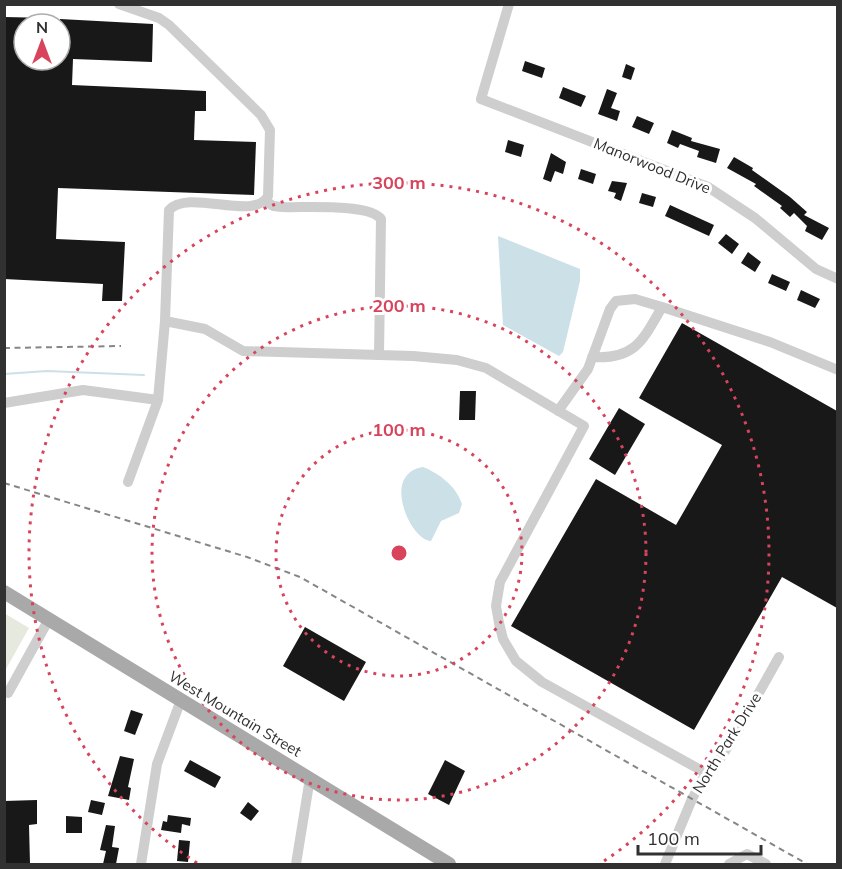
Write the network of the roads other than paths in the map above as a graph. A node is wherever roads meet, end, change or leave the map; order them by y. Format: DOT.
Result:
graph roads {
  1 [pos="120,4"];
  2 [pos="507,5"];
  3 [pos="266,201"];
  4 [pos="837,279"];
  5 [pos="662,307"];
  6 [pos="165,321"];
  7 [pos="379,355"];
  8 [pos="592,357"];
  9 [pos="837,370"];
  10 [pos="158,400"];
  11 [pos="4,403"];
  12 [pos="558,411"];
  13 [pos="128,482"];
  14 [pos="4,592"];
  15 [pos="49,620"];
  16 [pos="779,657"];
  17 [pos="8,693"];
  18 [pos="180,700"];
  19 [pos="706,773"];
  20 [pos="310,778"];
  21 [pos="141,864"];
  22 [pos="296,864"];
  23 [pos="449,864"];
  24 [pos="664,864"];
  25 [pos="729,864"];
  26 [pos="766,864"];
  1 -- 3 [label="street"];
  2 -- 4 [label="street, Manorwood Drive"];
  3 -- 6 [label="street"];
  3 -- 7 [label="street"];
  5 -- 8 [label="street"];
  5 -- 8 [label="street"];
  5 -- 9 [label="street"];
  6 -- 7 [label="street"];
  6 -- 10 [label="street"];
  7 -- 12 [label="street"];
  8 -- 12 [label="street"];
  10 -- 11 [label="street"];
  10 -- 13 [label="street"];
  12 -- 19 [label="street"];
  14 -- 15 [label="main road, West Mountain Street"];
  15 -- 17 [label="street"];
  15 -- 18 [label="main road, West Mountain Street"];
  16 -- 19 [label="street, North Park Drive"];
  18 -- 20 [label="main road, West Mountain Street"];
  18 -- 21 [label="street"];
  19 -- 24 [label="street, North Park Drive"];
  20 -- 22 [label="street"];
  20 -- 23 [label="main road, West Mountain Street"];
  25 -- 26 [label="street"];
}
